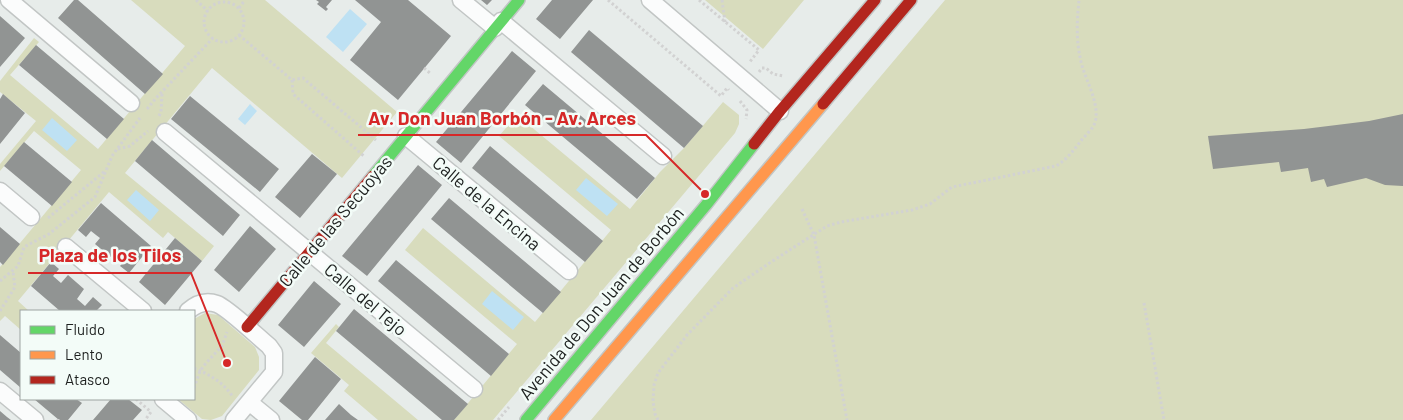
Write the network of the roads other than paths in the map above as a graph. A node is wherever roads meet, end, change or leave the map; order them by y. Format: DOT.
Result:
graph roads {
  1 [pos="9,0"];
  2 [pos="461,0"];
  3 [pos="519,0"];
  4 [pos="650,0"];
  5 [pos="875,0"];
  6 [pos="911,0"];
  7 [pos="498,25"];
  8 [pos="131,104"];
  9 [pos="780,111"];
  10 [pos="158,126"];
  11 [pos="406,136"];
  12 [pos="663,156"];
  13 [pos="0,191"];
  14 [pos="39,217"];
  15 [pos="66,247"];
  16 [pos="309,252"];
  17 [pos="569,271"];
  18 [pos="142,310"];
  19 [pos="189,310"];
  20 [pos="247,327"];
  21 [pos="474,389"];
  22 [pos="0,391"];
  23 [pos="242,411"];
  24 [pos="35,420"];
  25 [pos="271,420"];
  26 [pos="526,420"];
  27 [pos="554,420"];
  1 -- 8 [label="street"];
  2 -- 7 [label="street"];
  3 -- 7 [label="street, Calle de las Secuoyas"];
  4 -- 9 [label="street"];
  5 -- 9 [label="street, Avenida de Don Juan de Borbón"];
  6 -- 27 [label="street"];
  7 -- 11 [label="street, Calle de las Secuoyas"];
  7 -- 12 [label="street"];
  9 -- 26 [label="street, Avenida de Don Juan de Borbón"];
  10 -- 16 [label="street, Calle del Tejo"];
  11 -- 16 [label="street, Calle de las Secuoyas"];
  11 -- 17 [label="street, Calle de la Encina"];
  13 -- 14 [label="street"];
  15 -- 18 [label="street"];
  16 -- 20 [label="street, Calle de las Secuoyas"];
  16 -- 21 [label="street, Calle del Tejo"];
  19 -- 20 [label="street"];
  20 -- 23 [label="street"];
  22 -- 24 [label="street"];
  23 -- 25 [label="street"];
}
